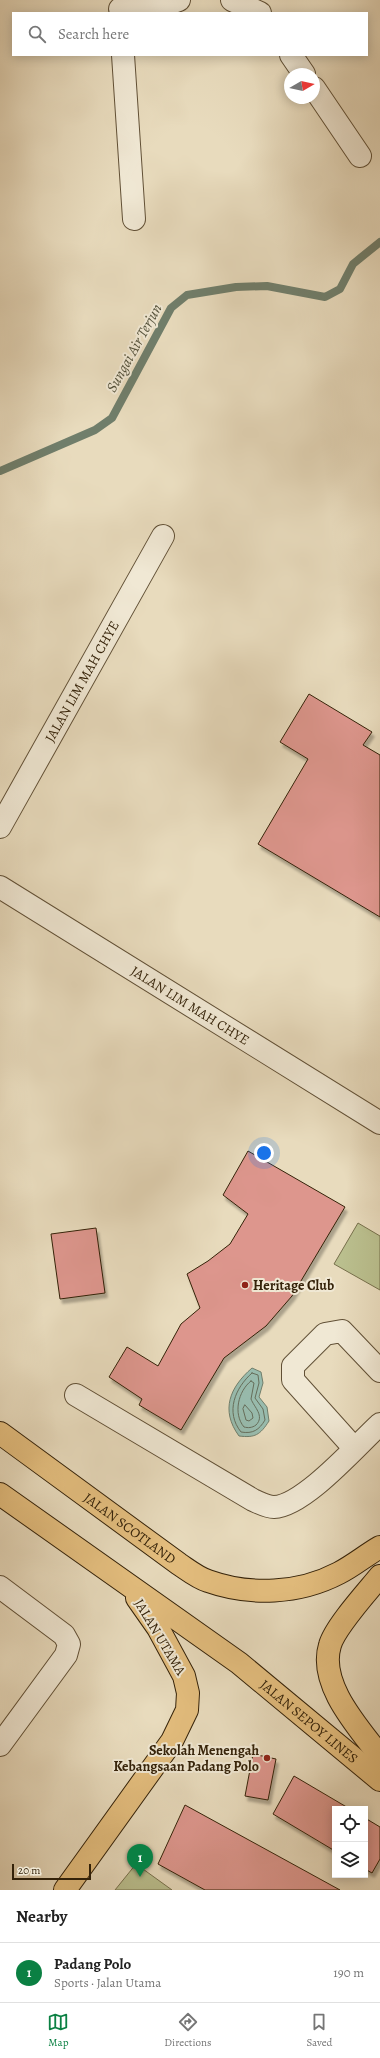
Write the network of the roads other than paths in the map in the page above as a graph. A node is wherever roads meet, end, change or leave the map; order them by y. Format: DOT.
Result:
graph roads {
  1 [pos="179,0"];
  2 [pos="232,0"];
  3 [pos="120,7"];
  4 [pos="258,12"];
  5 [pos="123,56"];
  6 [pos="293,56"];
  7 [pos="300,68"];
  8 [pos="320,97"];
  9 [pos="360,156"];
  10 [pos="134,219"];
  11 [pos="163,536"];
  12 [pos="0,827"];
  13 [pos="0,887"];
  14 [pos="380,1123"];
  15 [pos="380,1371"];
  16 [pos="76,1395"];
  17 [pos="380,1424"];
  18 [pos="0,1433"];
  19 [pos="354,1448"];
  20 [pos="0,1494"];
  21 [pos="380,1547"];
  22 [pos="380,1576"];
  23 [pos="0,1587"];
  24 [pos="130,1587"];
  25 [pos="0,1745"];
  26 [pos="380,1756"];
  27 [pos="380,1780"];
  28 [pos="65,1890"];
  1 -- 3 [label="street"];
  2 -- 4 [label="street"];
  5 -- 10 [label="street"];
  6 -- 7 [label="street"];
  8 -- 9 [label="street"];
  11 -- 12 [label="street, JALAN LIM MAH CHYE"];
  13 -- 14 [label="street, JALAN LIM MAH CHYE"];
  15 -- 19 [label="street"];
  16 -- 19 [label="street"];
  17 -- 19 [label="street"];
  18 -- 21 [label="main road, JALAN SCOTLAND"];
  20 -- 24 [label="main road"];
  22 -- 26 [label="main road"];
  23 -- 25 [label="street"];
  24 -- 27 [label="main road, JALAN SEPOY LINES"];
  24 -- 28 [label="main road, JALAN UTAMA"];
}
